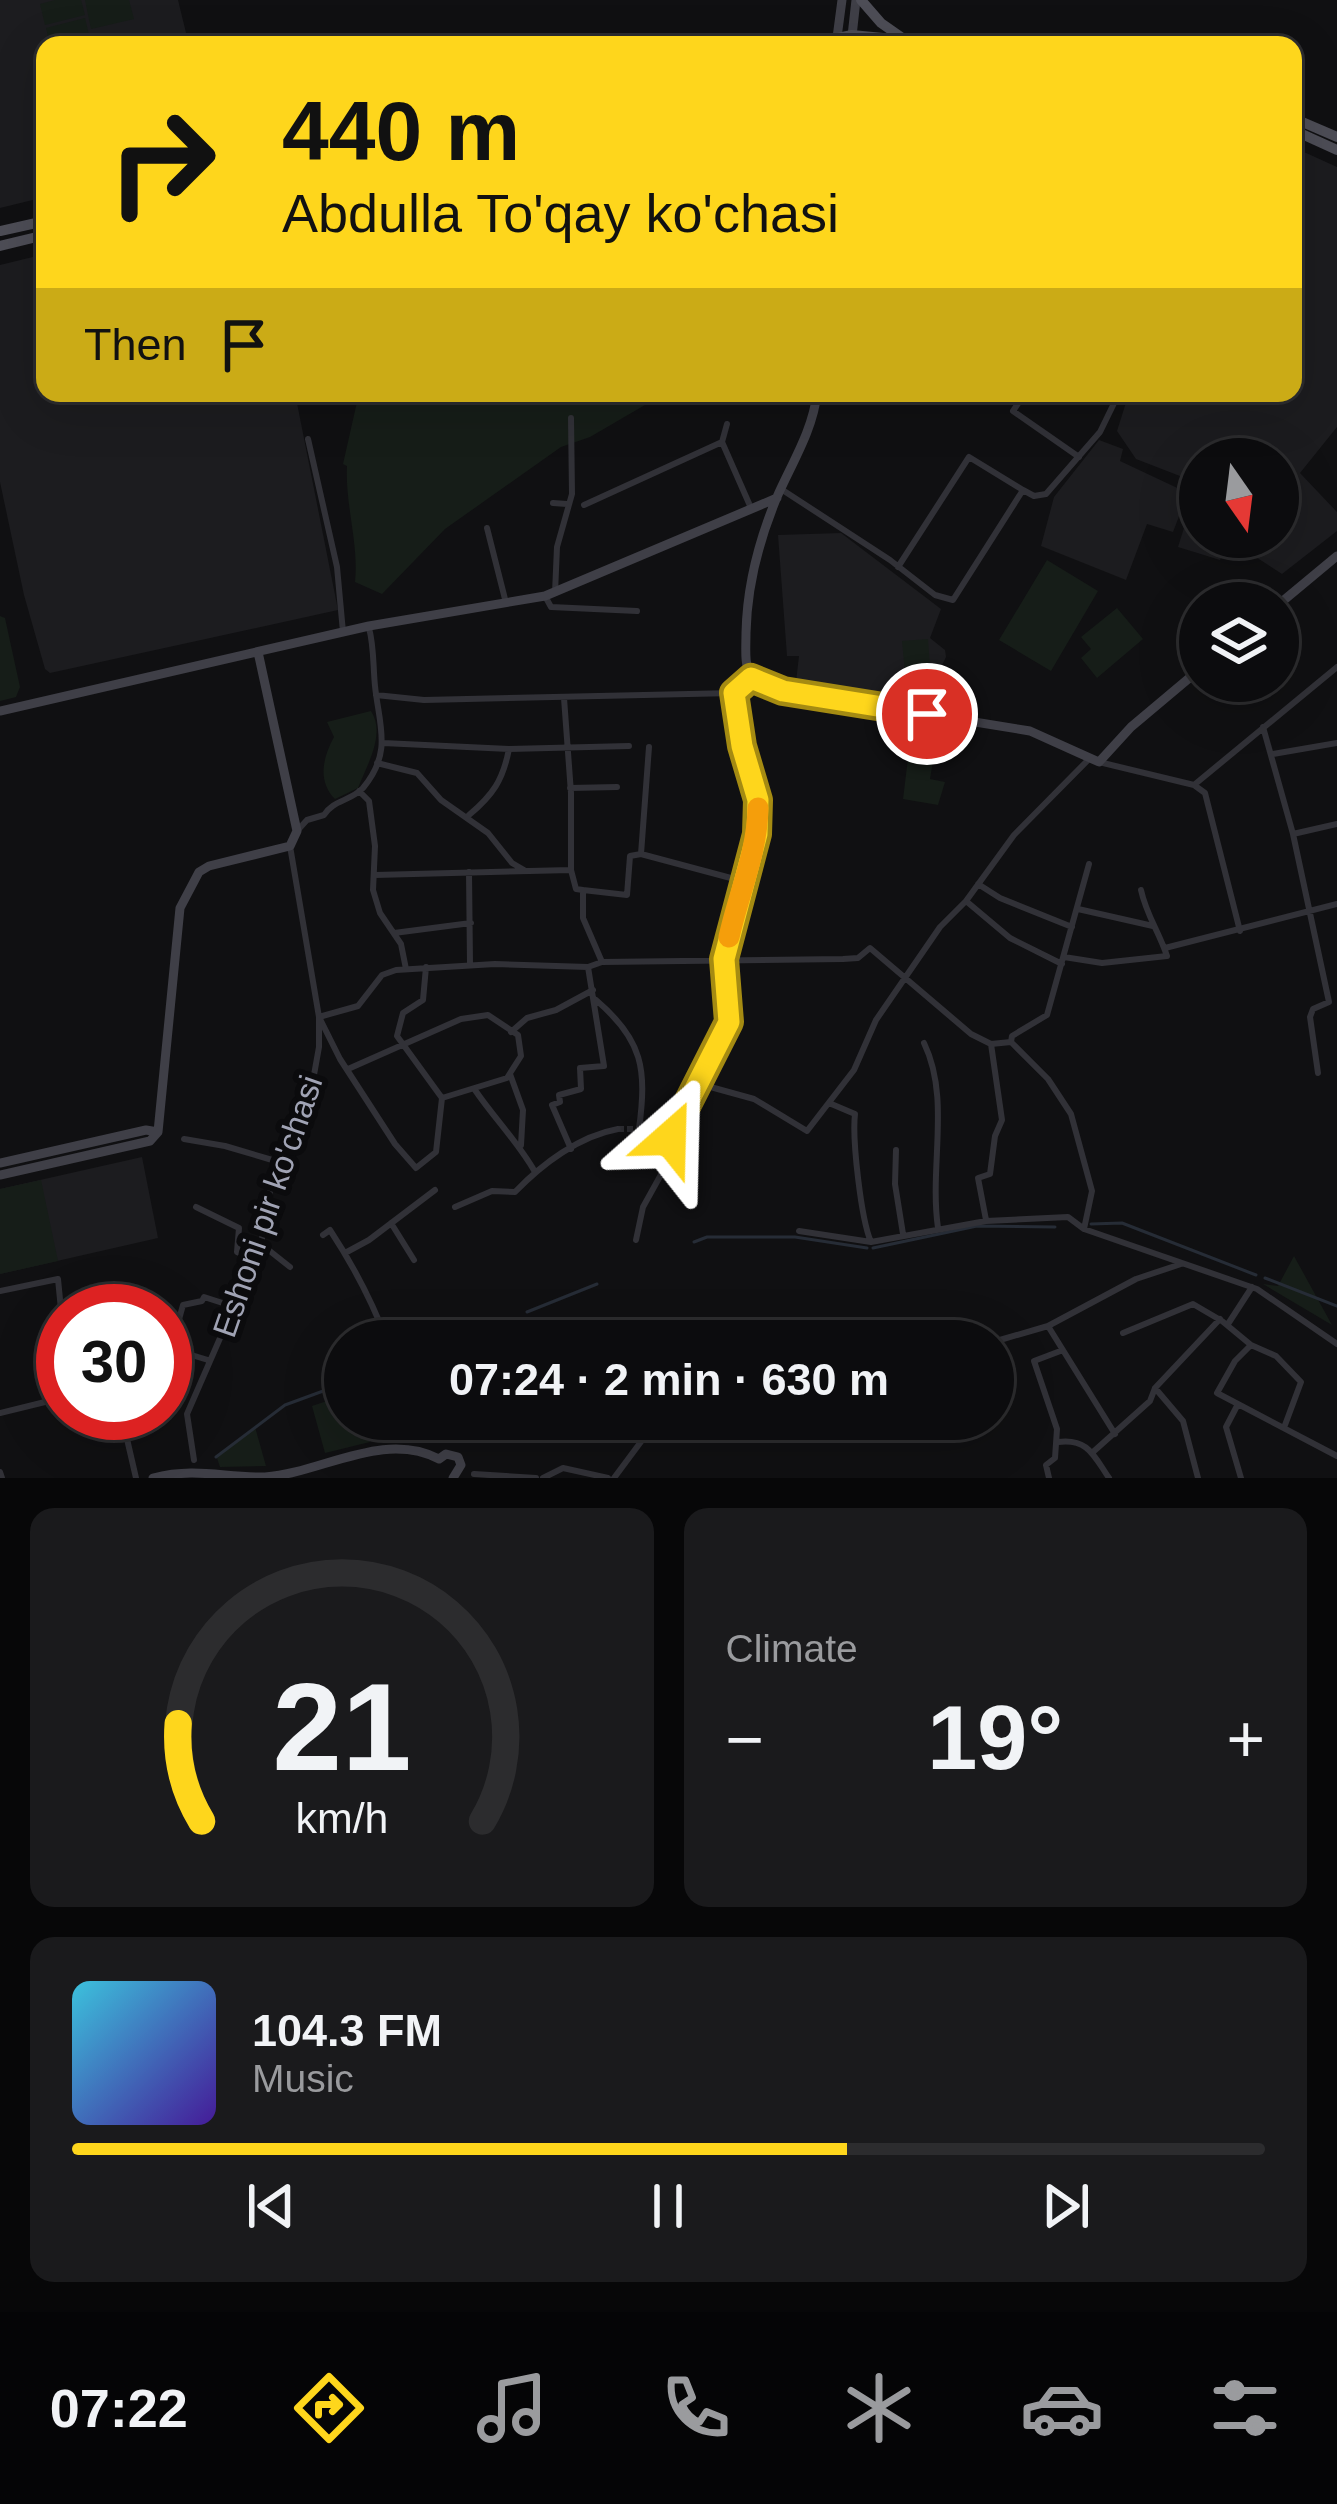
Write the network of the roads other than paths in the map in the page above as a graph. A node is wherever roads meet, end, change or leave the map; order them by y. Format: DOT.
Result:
graph roads {
  1 [pos="842,0"];
  2 [pos="859,0"];
  3 [pos="837,36"];
  4 [pos="853,36"];
  5 [pos="899,36"];
  6 [pos="1302,122"];
  7 [pos="1302,134"];
  8 [pos="1337,137"];
  9 [pos="1337,150"];
  10 [pos="36,223"];
  11 [pos="0,231"];
  12 [pos="36,238"];
  13 [pos="0,246"];
  14 [pos="815,402"];
  15 [pos="1019,402"];
  16 [pos="1116,402"];
  17 [pos="571,418"];
  18 [pos="727,424"];
  19 [pos="308,439"];
  20 [pos="722,442"];
  21 [pos="1079,457"];
  22 [pos="1023,490"];
  23 [pos="779,494"];
  24 [pos="553,502"];
  25 [pos="584,505"];
  26 [pos="567,508"];
  27 [pos="752,508"];
  28 [pos="487,528"];
  29 [pos="1337,556"];
  30 [pos="898,566"];
  31 [pos="1299,588"];
  32 [pos="550,594"];
  33 [pos="506,602"];
  34 [pos="637,611"];
  35 [pos="369,626"];
  36 [pos="343,632"];
  37 [pos="258,652"];
  38 [pos="1337,667"];
  39 [pos="751,678"];
  40 [pos="1179,687"];
  41 [pos="734,693"];
  42 [pos="376,695"];
  43 [pos="564,698"];
  44 [pos="0,711"];
  45 [pos="1263,727"];
  46 [pos="383,743"];
  47 [pos="1337,743"];
  48 [pos="565,746"];
  49 [pos="629,746"];
  50 [pos="649,747"];
  51 [pos="509,749"];
  52 [pos="1274,754"];
  53 [pos="1094,760"];
  54 [pos="376,763"];
  55 [pos="1194,785"];
  56 [pos="617,787"];
  57 [pos="570,788"];
  58 [pos="359,791"];
  59 [pos="469,817"];
  60 [pos="1337,824"];
  61 [pos="297,831"];
  62 [pos="1293,834"];
  63 [pos="290,846"];
  64 [pos="641,854"];
  65 [pos="1089,864"];
  66 [pos="571,869"];
  67 [pos="524,870"];
  68 [pos="469,872"];
  69 [pos="375,875"];
  70 [pos="742,881"];
  71 [pos="978,884"];
  72 [pos="583,890"];
  73 [pos="1141,890"];
  74 [pos="966,901"];
  75 [pos="1337,904"];
  76 [pos="1077,909"];
  77 [pos="1309,911"];
  78 [pos="471,922"];
  79 [pos="1156,926"];
  80 [pos="1072,927"];
  81 [pos="1240,931"];
  82 [pos="394,933"];
  83 [pos="1165,948"];
  84 [pos="724,959"];
  85 [pos="1063,961"];
  86 [pos="602,962"];
  87 [pos="470,964"];
  88 [pos="425,967"];
  89 [pos="588,968"];
  90 [pos="406,969"];
  91 [pos="905,979"];
  92 [pos="593,990"];
  93 [pos="596,1000"];
  94 [pos="319,1017"];
  95 [pos="511,1033"];
  96 [pos="924,1042"];
  97 [pos="1010,1042"];
  98 [pos="401,1044"];
  99 [pos="991,1044"];
  100 [pos="348,1069"];
  101 [pos="1318,1072"];
  102 [pos="510,1074"];
  103 [pos="696,1083"];
  104 [pos="475,1090"];
  105 [pos="442,1098"];
  106 [pos="830,1103"];
  107 [pos="618,1130"];
  108 [pos="158,1132"];
  109 [pos="670,1138"];
  110 [pos="184,1139"];
  111 [pos="521,1147"];
  112 [pos="571,1149"];
  113 [pos="896,1150"];
  114 [pos="0,1162"];
  115 [pos="279,1162"];
  116 [pos="535,1172"];
  117 [pos="0,1174"];
  118 [pos="435,1190"];
  119 [pos="196,1207"];
  120 [pos="455,1207"];
  121 [pos="986,1221"];
  122 [pos="391,1222"];
  123 [pos="938,1228"];
  124 [pos="1084,1229"];
  125 [pos="799,1231"];
  126 [pos="904,1234"];
  127 [pos="322,1235"];
  128 [pos="635,1240"];
  129 [pos="871,1242"];
  130 [pos="261,1244"];
  131 [pos="345,1253"];
  132 [pos="255,1260"];
  133 [pos="413,1260"];
  134 [pos="1180,1264"];
  135 [pos="290,1267"];
  136 [pos="58,1284"];
  137 [pos="1252,1287"];
  138 [pos="0,1291"];
  139 [pos="192,1303"];
  140 [pos="235,1307"];
  141 [pos="379,1320"];
  142 [pos="1224,1322"];
  143 [pos="1048,1326"];
  144 [pos="1124,1334"];
  145 [pos="1014,1336"];
  146 [pos="1337,1344"];
  147 [pos="1251,1345"];
  148 [pos="1063,1350"];
  149 [pos="192,1355"];
  150 [pos="208,1360"];
  151 [pos="1155,1388"];
  152 [pos="36,1404"];
  153 [pos="1238,1404"];
  154 [pos="0,1413"];
  155 [pos="1284,1426"];
  156 [pos="1115,1434"];
  157 [pos="127,1440"];
  158 [pos="642,1440"];
  159 [pos="1058,1442"];
  160 [pos="1094,1452"];
  161 [pos="1337,1456"];
  162 [pos="440,1459"];
  163 [pos="194,1460"];
  164 [pos="474,1474"];
  165 [pos="231,1475"];
  166 [pos="453,1477"];
  167 [pos="614,1477"];
  168 [pos="136,1478"];
  169 [pos="153,1478"];
  170 [pos="539,1478"];
  171 [pos="1049,1478"];
  172 [pos="1109,1478"];
  173 [pos="1198,1478"];
  174 [pos="1241,1478"];
  1 -- 3 [label="street"];
  2 -- 4 [label="street"];
  2 -- 5 [label="main road"];
  6 -- 8 [label="main road"];
  7 -- 9 [label="main road"];
  10 -- 11 [label="main road"];
  12 -- 13 [label="main road"];
  14 -- 23 [label="street"];
  15 -- 21 [label="street"];
  16 -- 21 [label="street"];
  17 -- 26 [label="street"];
  18 -- 20 [label="street"];
  19 -- 36 [label="street"];
  20 -- 25 [label="street"];
  20 -- 27 [label="street"];
  21 -- 22 [label="street"];
  22 -- 30 [label="street"];
  22 -- 30 [label="street"];
  23 -- 27 [label="street"];
  23 -- 30 [label="street"];
  23 -- 39 [label="street"];
  24 -- 26 [label="street"];
  26 -- 32 [label="street"];
  27 -- 32 [label="street"];
  28 -- 33 [label="street"];
  29 -- 31 [label="street"];
  32 -- 33 [label="street"];
  32 -- 34 [label="street"];
  33 -- 35 [label="street"];
  35 -- 36 [label="street"];
  35 -- 42 [label="street"];
  36 -- 37 [label="street"];
  37 -- 44 [label="street"];
  37 -- 61 [label="street"];
  38 -- 45 [label="street"];
  39 -- 41 [label="street"];
  39 -- 53 [label="street"];
  40 -- 53 [label="street"];
  41 -- 43 [label="street"];
  41 -- 70 [label="street"];
  42 -- 43 [label="street"];
  42 -- 46 [label="street"];
  43 -- 48 [label="street"];
  45 -- 52 [label="street"];
  45 -- 55 [label="street"];
  46 -- 51 [label="street"];
  46 -- 54 [label="street"];
  47 -- 52 [label="street"];
  48 -- 49 [label="street"];
  48 -- 51 [label="street"];
  48 -- 57 [label="street"];
  50 -- 64 [label="street"];
  51 -- 59 [label="street"];
  52 -- 62 [label="street"];
  53 -- 55 [label="street"];
  53 -- 71 [label="street"];
  54 -- 58 [label="street"];
  54 -- 59 [label="street"];
  55 -- 81 [label="street"];
  56 -- 57 [label="street"];
  57 -- 66 [label="street"];
  58 -- 61 [label="street"];
  58 -- 69 [label="street"];
  59 -- 67 [label="street"];
  60 -- 62 [label="street"];
  61 -- 63 [label="street"];
  62 -- 77 [label="street"];
  63 -- 94 [label="street"];
  63 -- 108 [label="street"];
  64 -- 70 [label="street"];
  64 -- 72 [label="street"];
  65 -- 76 [label="street"];
  66 -- 67 [label="street"];
  66 -- 72 [label="street"];
  67 -- 68 [label="street"];
  68 -- 69 [label="street"];
  68 -- 78 [label="street"];
  69 -- 82 [label="street"];
  70 -- 84 [label="street"];
  71 -- 74 [label="street"];
  71 -- 80 [label="street"];
  72 -- 86 [label="street"];
  73 -- 79 [label="street"];
  74 -- 85 [label="street"];
  74 -- 91 [label="street"];
  75 -- 77 [label="street"];
  76 -- 79 [label="street"];
  76 -- 80 [label="street"];
  77 -- 81 [label="street"];
  77 -- 101 [label="street"];
  78 -- 82 [label="street"];
  78 -- 87 [label="street"];
  79 -- 83 [label="street"];
  80 -- 85 [label="street"];
  81 -- 83 [label="street"];
  82 -- 90 [label="street"];
  83 -- 85 [label="street"];
  84 -- 86 [label="street"];
  84 -- 91 [label="street"];
  84 -- 103 [label="street"];
  85 -- 97 [label="street"];
  86 -- 89 [label="street"];
  87 -- 88 [label="street"];
  87 -- 89 [label="street"];
  88 -- 90 [label="street"];
  88 -- 98 [label="street"];
  89 -- 92 [label="street"];
  90 -- 94 [label="street"];
  91 -- 99 [label="street"];
  91 -- 106 [label="street"];
  92 -- 93 [label="street"];
  92 -- 95 [label="street"];
  93 -- 109 [label="street"];
  93 -- 112 [label="street"];
  94 -- 100 [label="street"];
  94 -- 115 [label="street, Eshoni pir ko'chasi"];
  95 -- 98 [label="street"];
  95 -- 102 [label="street"];
  96 -- 123 [label="street"];
  97 -- 99 [label="street"];
  97 -- 124 [label="street"];
  98 -- 100 [label="street"];
  98 -- 105 [label="street"];
  99 -- 121 [label="street"];
  100 -- 105 [label="street"];
  102 -- 104 [label="street"];
  102 -- 111 [label="street"];
  103 -- 106 [label="street"];
  103 -- 109 [label="street"];
  104 -- 105 [label="street"];
  104 -- 111 [label="street"];
  106 -- 129 [label="street"];
  107 -- 112 [label="street"];
  108 -- 114 [label="street"];
  108 -- 117 [label="street"];
  109 -- 128 [label="street"];
  110 -- 115 [label="street"];
  111 -- 116 [label="street"];
  112 -- 116 [label="street"];
  113 -- 126 [label="street"];
  115 -- 130 [label="street, Eshoni pir ko'chasi"];
  116 -- 120 [label="street"];
  118 -- 122 [label="street"];
  119 -- 132 [label="street"];
  121 -- 123 [label="street"];
  121 -- 124 [label="street"];
  122 -- 131 [label="street"];
  122 -- 133 [label="street"];
  123 -- 126 [label="street"];
  124 -- 134 [label="street"];
  125 -- 129 [label="street"];
  126 -- 129 [label="street"];
  127 -- 131 [label="street"];
  130 -- 132 [label="street, Eshoni pir ko'chasi"];
  130 -- 135 [label="street"];
  131 -- 141 [label="street"];
  132 -- 140 [label="street, Eshoni pir ko'chasi"];
  134 -- 137 [label="street"];
  134 -- 143 [label="street"];
  136 -- 138 [label="street"];
  137 -- 142 [label="street"];
  137 -- 146 [label="street"];
  139 -- 140 [label="street"];
  140 -- 150 [label="street, Eshoni pir ko'chasi"];
  142 -- 144 [label="street"];
  142 -- 147 [label="street"];
  142 -- 151 [label="street"];
  143 -- 145 [label="street"];
  143 -- 148 [label="street"];
  147 -- 153 [label="street"];
  147 -- 155 [label="street"];
  148 -- 156 [label="street"];
  148 -- 159 [label="street"];
  149 -- 150 [label="street"];
  150 -- 163 [label="street, Eshoni pir ko'chasi"];
  151 -- 156 [label="street"];
  151 -- 173 [label="street"];
  152 -- 154 [label="street"];
  153 -- 155 [label="street"];
  153 -- 174 [label="street"];
  155 -- 161 [label="street"];
  156 -- 160 [label="street"];
  157 -- 168 [label="street"];
  158 -- 167 [label="street"];
  159 -- 160 [label="street"];
  159 -- 171 [label="street"];
  160 -- 172 [label="street"];
  162 -- 165 [label="street"];
  162 -- 166 [label="street"];
  162 -- 166 [label="street"];
  164 -- 170 [label="street"];
  165 -- 169 [label="street"];
  167 -- 170 [label="street"];
}
